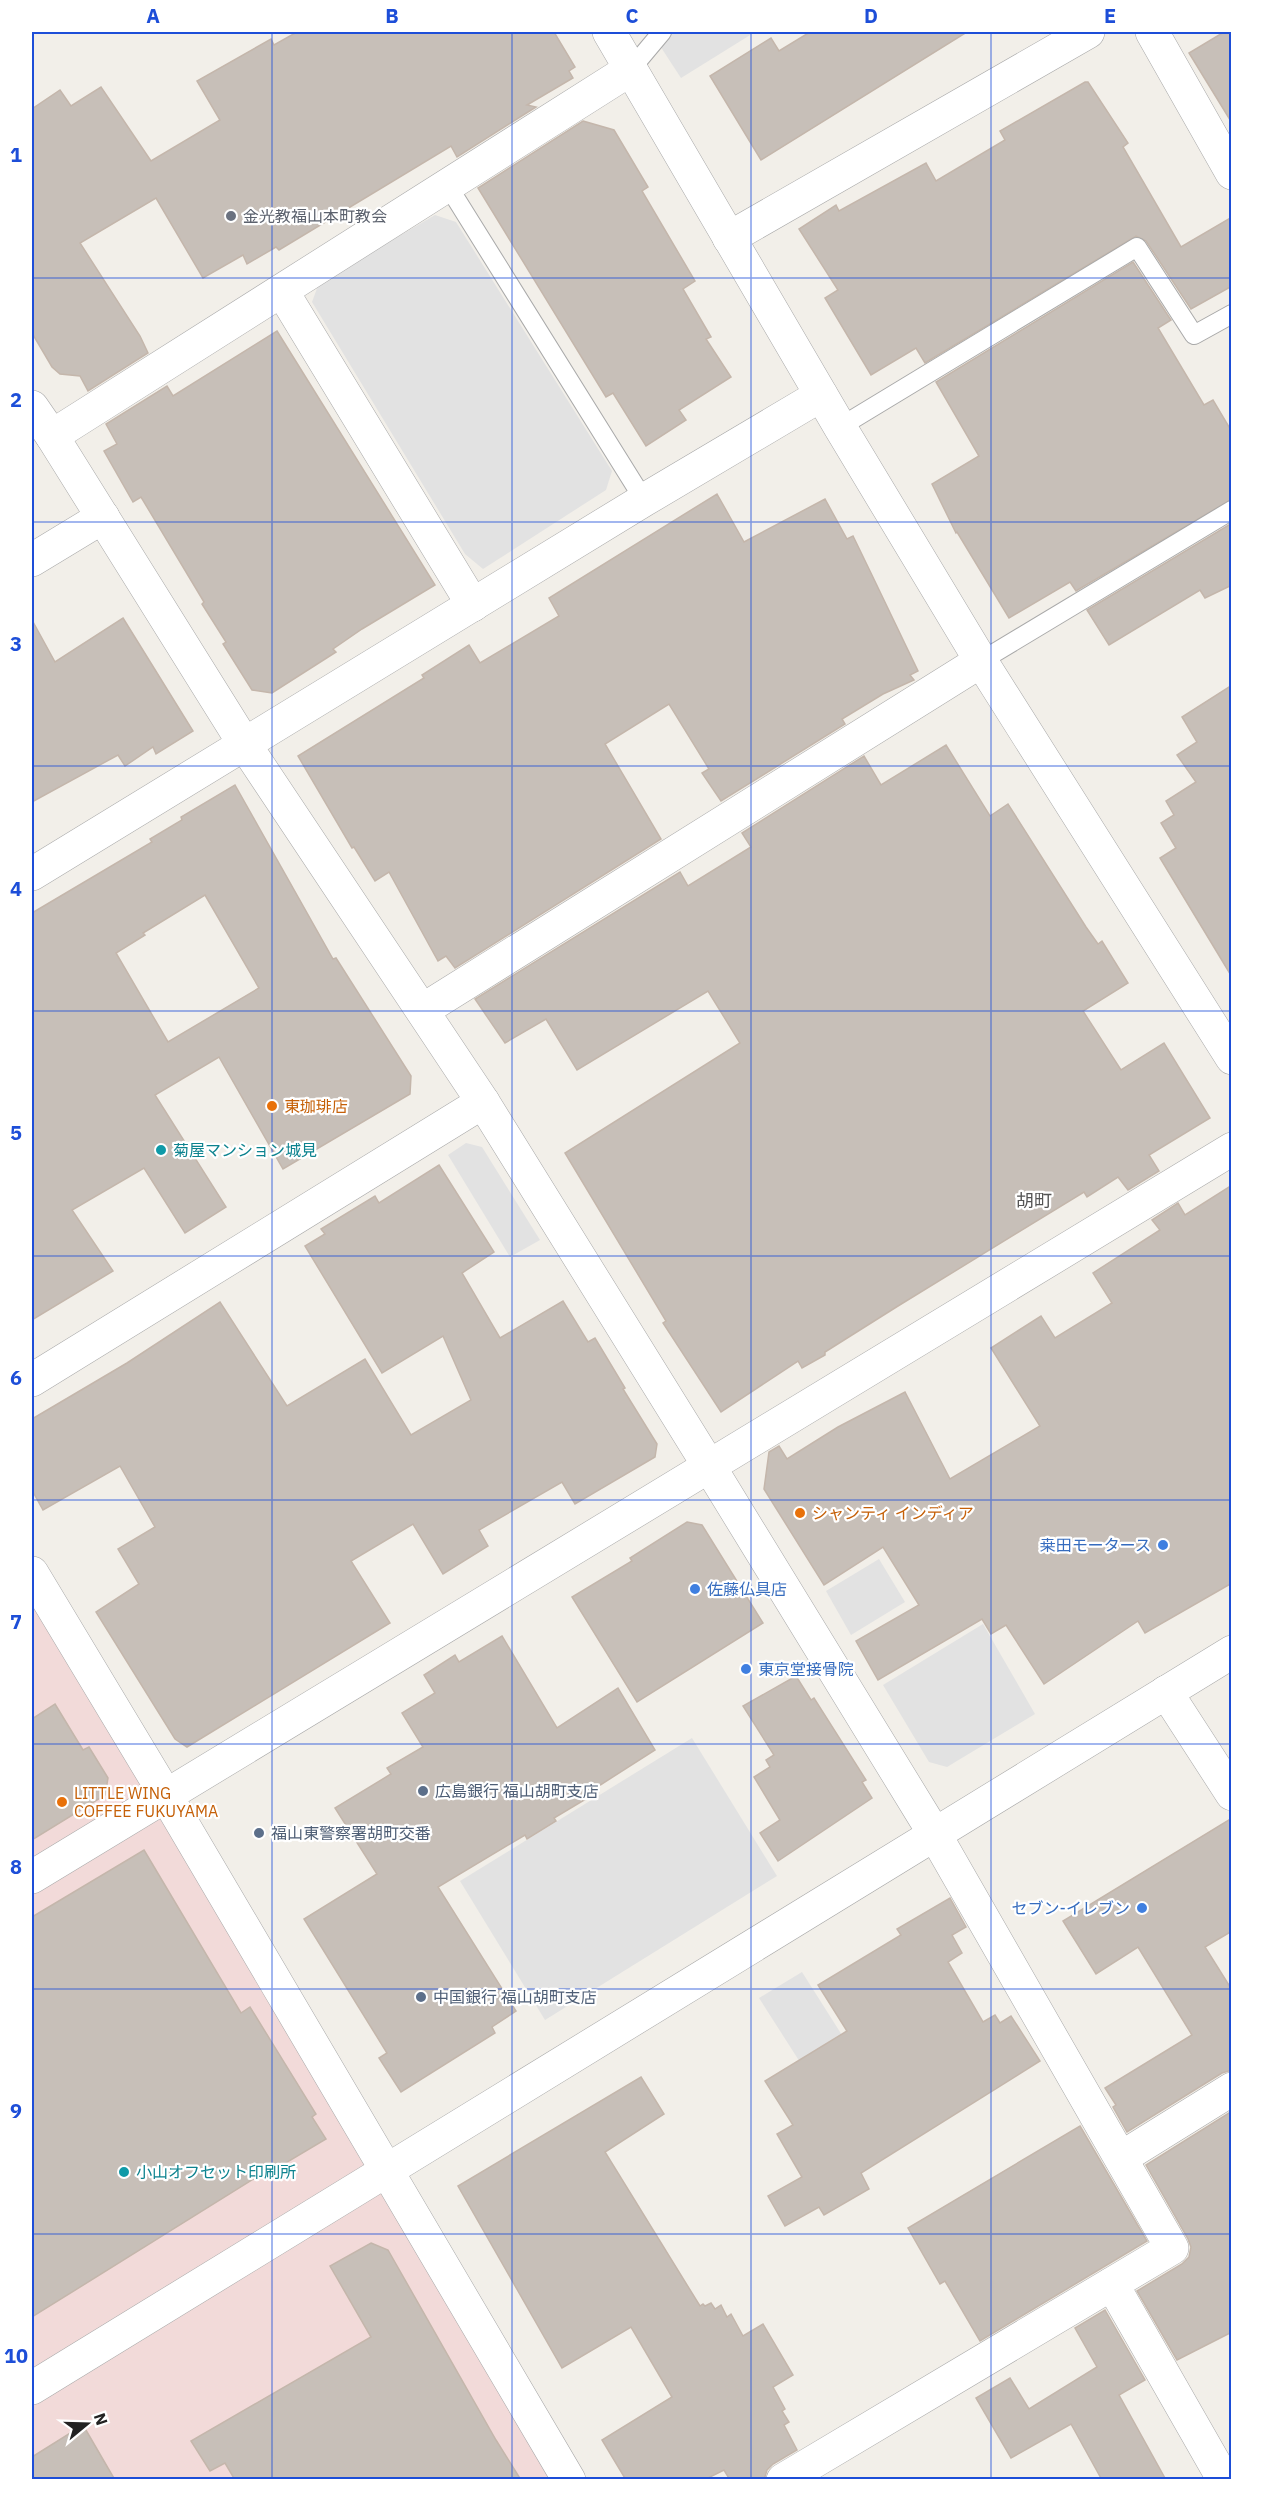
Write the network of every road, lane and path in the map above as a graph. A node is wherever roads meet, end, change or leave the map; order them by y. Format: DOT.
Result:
graph roads {
  1 [pos="609,32"];
  2 [pos="662,32"];
  3 [pos="1088,32"];
  4 [pos="1152,32"];
  5 [pos="632,69"];
  6 [pos="1232,173"];
  7 [pos="448,186"];
  8 [pos="729,238"];
  9 [pos="282,291"];
  10 [pos="1232,314"];
  11 [pos="821,395"];
  12 [pos="32,407"];
  13 [pos="840,427"];
  14 [pos="52,436"];
  15 [pos="644,500"];
  16 [pos="1232,510"];
  17 [pos="103,517"];
  18 [pos="32,560"];
  19 [pos="473,605"];
  20 [pos="981,661"];
  21 [pos="245,744"];
  22 [pos="32,874"];
  23 [pos="423,1010"];
  24 [pos="1232,1058"];
  25 [pos="483,1102"];
  26 [pos="1232,1149"];
  27 [pos="32,1380"];
  28 [pos="709,1466"];
  29 [pos="32,1573"];
  30 [pos="1232,1652"];
  31 [pos="1166,1692"];
  32 [pos="165,1794"];
  33 [pos="1232,1794"];
  34 [pos="934,1833"];
  35 [pos="32,1877"];
  36 [pos="1232,2089"];
  37 [pos="1121,2158"];
  38 [pos="387,2169"];
  39 [pos="1112,2284"];
  40 [pos="32,2388"];
  41 [pos="569,2480"];
  42 [pos="783,2480"];
  43 [pos="1224,2480"];
  1 -- 5 [label="street"];
  2 -- 5 [label="lane"];
  3 -- 8 [label="street"];
  4 -- 6 [label="street"];
  5 -- 7 [label="street"];
  5 -- 8 [label="street"];
  7 -- 9 [label="street"];
  7 -- 15 [label="lane"];
  8 -- 11 [label="street"];
  9 -- 14 [label="street"];
  9 -- 19 [label="street"];
  10 -- 13 [label="lane"];
  11 -- 13 [label="street"];
  11 -- 15 [label="street"];
  12 -- 14 [label="street"];
  13 -- 20 [label="street"];
  14 -- 17 [label="street"];
  15 -- 19 [label="street"];
  16 -- 20 [label="lane"];
  17 -- 18 [label="street"];
  17 -- 21 [label="street"];
  19 -- 21 [label="street"];
  20 -- 23 [label="street"];
  20 -- 24 [label="street"];
  21 -- 22 [label="street"];
  21 -- 23 [label="street"];
  23 -- 25 [label="street"];
  25 -- 27 [label="street"];
  25 -- 28 [label="street"];
  26 -- 28 [label="street"];
  28 -- 32 [label="street"];
  28 -- 34 [label="street"];
  29 -- 32 [label="street"];
  30 -- 31 [label="street"];
  31 -- 33 [label="street"];
  31 -- 34 [label="street"];
  32 -- 35 [label="street"];
  32 -- 38 [label="street"];
  34 -- 37 [label="street"];
  34 -- 38 [label="street"];
  36 -- 37 [label="street"];
  37 -- 39 [label="street"];
  38 -- 40 [label="street"];
  38 -- 41 [label="street"];
  39 -- 42 [label="street"];
  39 -- 43 [label="street"];
}
